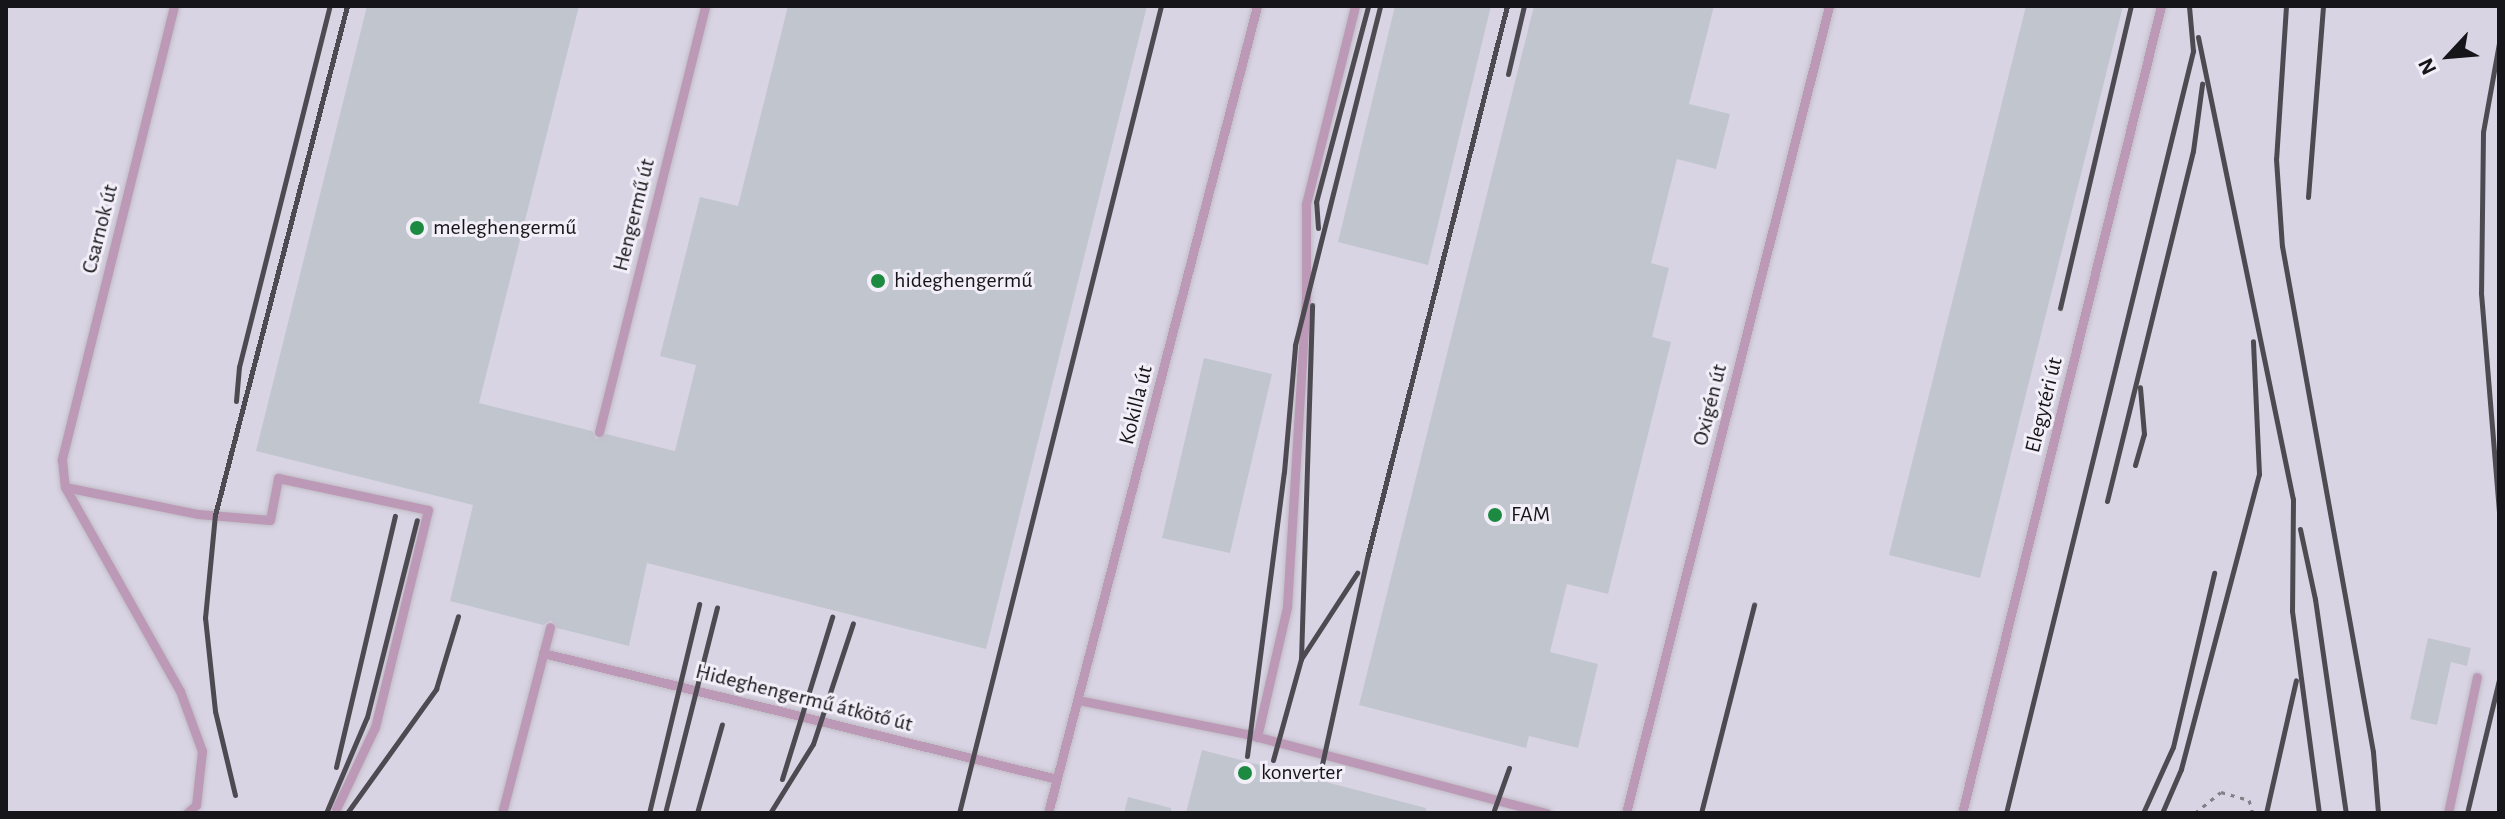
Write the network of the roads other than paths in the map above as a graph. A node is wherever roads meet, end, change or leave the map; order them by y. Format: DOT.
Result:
graph roads {
  1 [pos="174,6"];
  2 [pos="705,6"];
  3 [pos="1257,6"];
  4 [pos="1355,6"];
  5 [pos="1829,6"];
  6 [pos="2161,6"];
  7 [pos="599,432"];
  8 [pos="65,487"];
  9 [pos="550,627"];
  10 [pos="543,653"];
  11 [pos="2477,677"];
  12 [pos="1078,700"];
  13 [pos="1257,737"];
  14 [pos="1057,779"];
  15 [pos="336,809"];
  16 [pos="187,813"];
  17 [pos="502,813"];
  18 [pos="1048,813"];
  19 [pos="1547,813"];
  20 [pos="1626,813"];
  21 [pos="1962,813"];
  22 [pos="2448,813"];
  1 -- 8 [label="lane, Csarnok út"];
  2 -- 7 [label="lane, Hengermű út"];
  3 -- 12 [label="lane, Kokilla út"];
  4 -- 13 [label="lane"];
  5 -- 20 [label="lane, Oxigén út"];
  6 -- 21 [label="lane, Elegytéri út"];
  8 -- 15 [label="lane"];
  8 -- 16 [label="lane"];
  9 -- 10 [label="lane"];
  10 -- 14 [label="lane, Hideghengermű átkötő út"];
  10 -- 17 [label="lane"];
  11 -- 22 [label="lane"];
  12 -- 13 [label="lane"];
  12 -- 14 [label="lane, Kokilla út"];
  13 -- 19 [label="lane"];
  14 -- 18 [label="lane, Kokilla út"];
}
